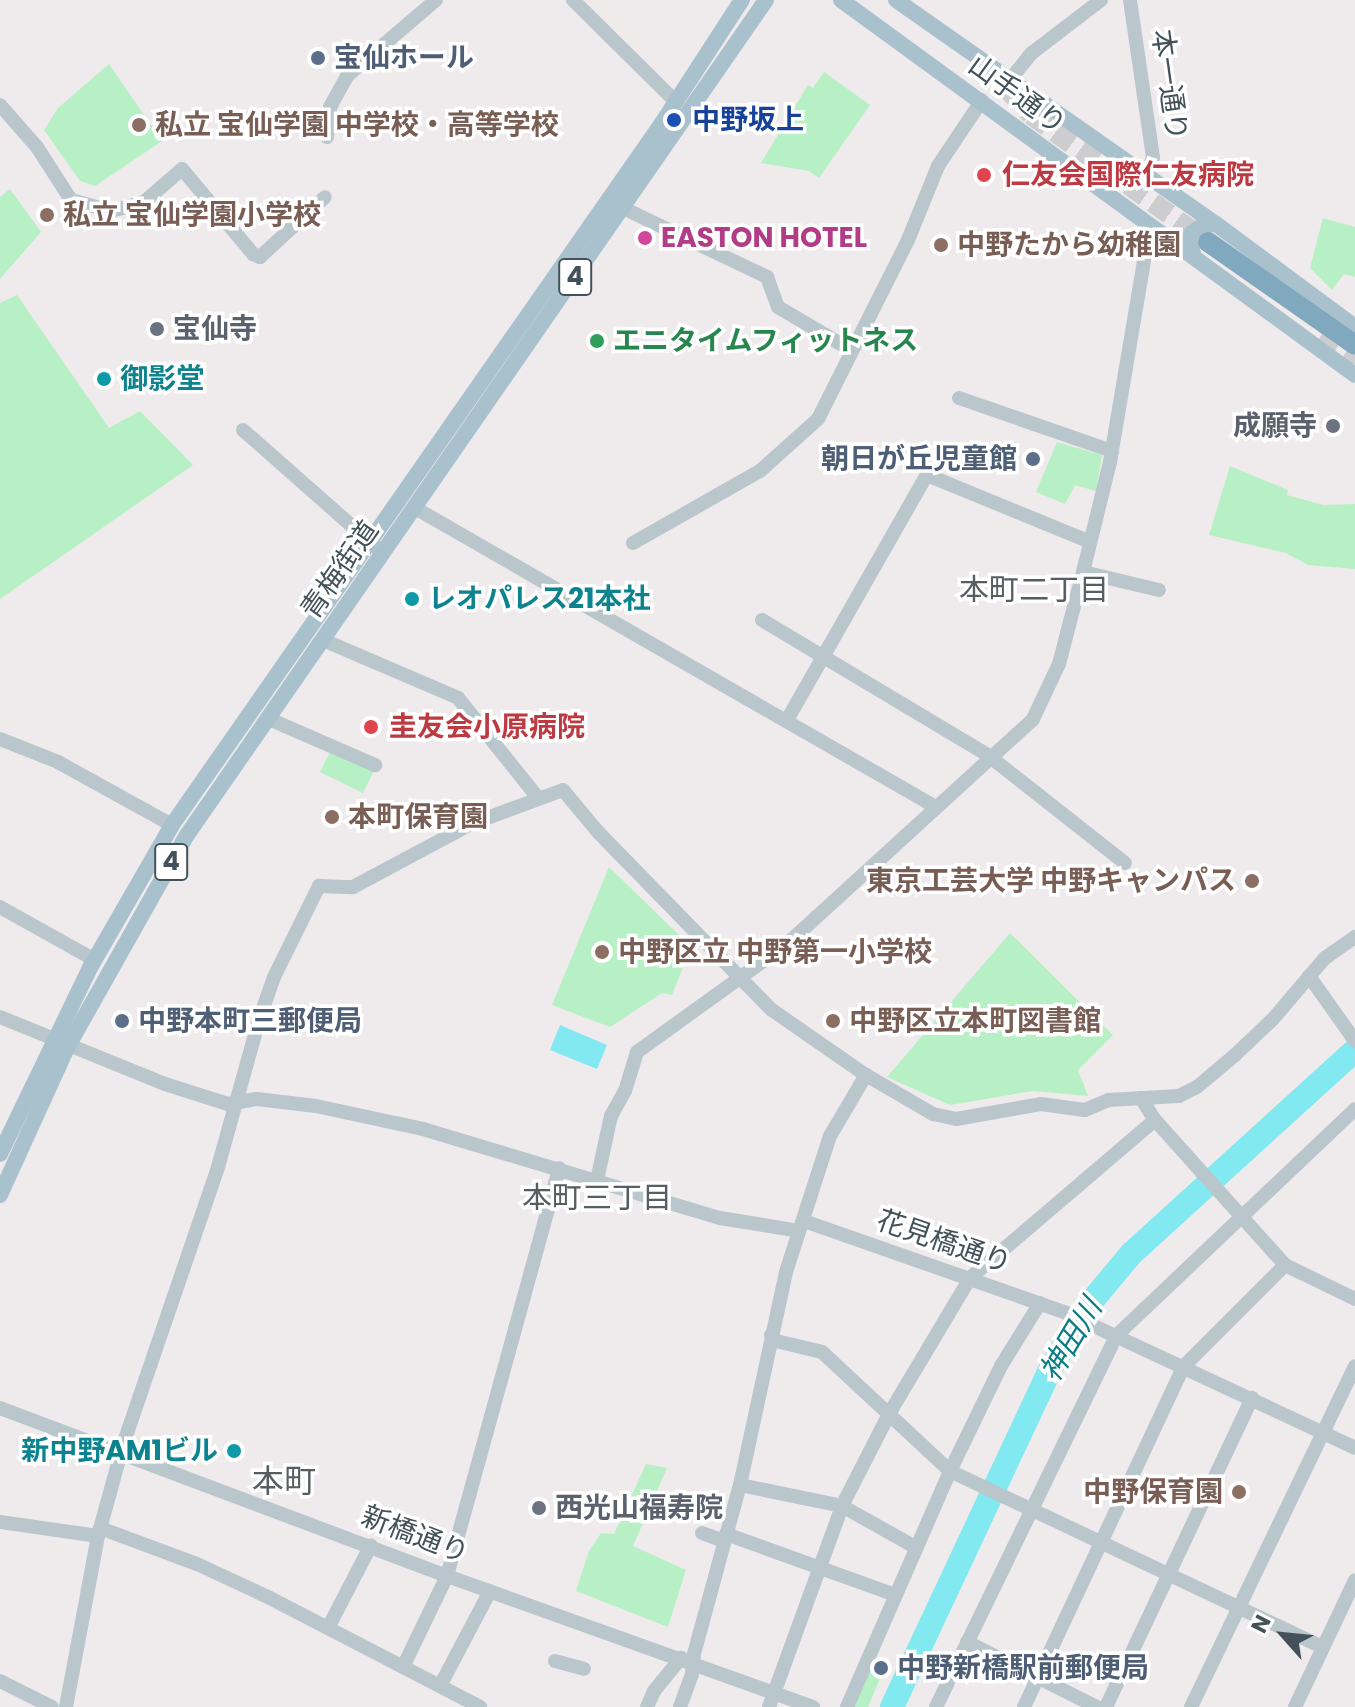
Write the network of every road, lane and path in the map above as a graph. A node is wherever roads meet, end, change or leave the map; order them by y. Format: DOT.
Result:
graph roads {
  1 [pos="416,0"];
  2 [pos="436,0"];
  3 [pos="573,0"];
  4 [pos="742,0"];
  5 [pos="766,0"];
  6 [pos="841,0"];
  7 [pos="896,0"];
  8 [pos="1101,0"];
  9 [pos="1130,0"];
  10 [pos="416,18"];
  11 [pos="1009,81"];
  12 [pos="982,100"];
  13 [pos="676,102"];
  14 [pos="0,105"];
  15 [pos="327,137"];
  16 [pos="1146,177"];
  17 [pos="325,197"];
  18 [pos="623,208"];
  19 [pos="1155,228"];
  20 [pos="1206,241"];
  21 [pos="1355,327"];
  22 [pos="1355,345"];
  23 [pos="853,346"];
  24 [pos="1355,375"];
  25 [pos="959,398"];
  26 [pos="243,430"];
  27 [pos="1112,451"];
  28 [pos="415,508"];
  29 [pos="370,542"];
  30 [pos="1090,542"];
  31 [pos="633,543"];
  32 [pos="384,553"];
  33 [pos="1083,572"];
  34 [pos="1159,590"];
  35 [pos="762,620"];
  36 [pos="323,640"];
  37 [pos="824,654"];
  38 [pos="269,719"];
  39 [pos="787,720"];
  40 [pos="0,739"];
  41 [pos="989,756"];
  42 [pos="375,765"];
  43 [pos="538,798"];
  44 [pos="934,806"];
  45 [pos="172,825"];
  46 [pos="1125,863"];
  47 [pos="0,907"];
  48 [pos="1355,937"];
  49 [pos="95,960"];
  50 [pos="1309,976"];
  51 [pos="742,979"];
  52 [pos="0,1017"];
  53 [pos="1353,1037"];
  54 [pos="61,1043"];
  55 [pos="866,1075"];
  56 [pos="1141,1098"];
  57 [pos="238,1101"];
  58 [pos="1355,1109"];
  59 [pos="1155,1120"];
  60 [pos="0,1154"];
  61 [pos="559,1168"];
  62 [pos="597,1180"];
  63 [pos="0,1195"];
  64 [pos="1241,1215"];
  65 [pos="802,1226"];
  66 [pos="1285,1265"];
  67 [pos="970,1278"];
  68 [pos="1355,1299"];
  69 [pos="1040,1303"];
  70 [pos="771,1335"];
  71 [pos="1117,1335"];
  72 [pos="1184,1366"];
  73 [pos="1355,1366"];
  74 [pos="1252,1398"];
  75 [pos="0,1408"];
  76 [pos="889,1414"];
  77 [pos="1324,1433"];
  78 [pos="1355,1448"];
  79 [pos="121,1452"];
  80 [pos="950,1471"];
  81 [pos="740,1485"];
  82 [pos="842,1506"];
  83 [pos="1031,1509"];
  84 [pos="0,1522"];
  85 [pos="99,1532"];
  86 [pos="702,1533"];
  87 [pos="725,1537"];
  88 [pos="1102,1541"];
  89 [pos="371,1545"];
  90 [pos="915,1547"];
  91 [pos="820,1570"];
  92 [pos="1169,1573"];
  93 [pos="447,1576"];
  94 [pos="1355,1580"];
  95 [pos="490,1591"];
  96 [pos="895,1595"];
  97 [pos="1238,1607"];
  98 [pos="1349,1610"];
  99 [pos="328,1628"];
  100 [pos="967,1642"];
  101 [pos="1323,1647"];
  102 [pos="688,1660"];
  103 [pos="555,1661"];
  104 [pos="403,1667"];
  105 [pos="584,1669"];
  106 [pos="1038,1678"];
  107 [pos="0,1681"];
  108 [pos="440,1686"];
  109 [pos="776,1692"];
  110 [pos="52,1707"];
  111 [pos="66,1707"];
  112 [pos="480,1707"];
  113 [pos="647,1707"];
  114 [pos="680,1707"];
  115 [pos="769,1707"];
  116 [pos="813,1707"];
  117 [pos="847,1707"];
  118 [pos="936,1707"];
  119 [pos="1024,1707"];
  120 [pos="1097,1707"];
  121 [pos="1106,1707"];
  122 [pos="1191,1707"];
  123 [pos="1295,1707"];
  1 -- 10 [label="street"];
  2 -- 10 [label="street"];
  3 -- 13 [label="street"];
  4 -- 13 [label="main road, 青梅街道 / 4"];
  5 -- 18 [label="main road, 青梅街道 / 4"];
  6 -- 12 [label="main road, 山手通り"];
  7 -- 11 [label="main road, 山手通り"];
  8 -- 11 [label="street"];
  9 -- 16 [label="street, 本一通り"];
  10 -- 15 [label="street"];
  11 -- 16 [label="main road, 山手通り"];
  12 -- 19 [label="main road, 山手通り"];
  12 -- 23 [label="street"];
  13 -- 29 [label="main road, 青梅街道 / 4"];
  14 -- 17 [label="street"];
  16 -- 20 [label="main road, 山手通り"];
  18 -- 23 [label="street"];
  18 -- 28 [label="main road, 青梅街道 / 4"];
  19 -- 20 [label="main road, 山手通り"];
  19 -- 27 [label="street"];
  20 -- 21 [label="main road, 山手通り"];
  20 -- 22 [label="highway"];
  20 -- 24 [label="main road, 山手通り"];
  23 -- 31 [label="street"];
  25 -- 27 [label="street"];
  26 -- 29 [label="street"];
  27 -- 30 [label="street"];
  28 -- 32 [label="main road, 青梅街道 / 4"];
  28 -- 39 [label="street"];
  29 -- 32 [label="street"];
  29 -- 45 [label="main road, 青梅街道 / 4"];
  30 -- 33 [label="street"];
  30 -- 37 [label="street"];
  32 -- 36 [label="main road, 青梅街道 / 4"];
  33 -- 34 [label="street"];
  33 -- 41 [label="street"];
  35 -- 37 [label="street"];
  36 -- 38 [label="main road, 青梅街道 / 4"];
  36 -- 43 [label="street"];
  37 -- 39 [label="street"];
  37 -- 41 [label="street"];
  38 -- 42 [label="street"];
  38 -- 54 [label="main road, 青梅街道 / 4"];
  39 -- 44 [label="street"];
  40 -- 45 [label="street"];
  41 -- 44 [label="street"];
  41 -- 46 [label="street"];
  43 -- 51 [label="street"];
  43 -- 57 [label="street"];
  44 -- 51 [label="street"];
  45 -- 49 [label="main road, 青梅街道 / 4"];
  47 -- 49 [label="street"];
  48 -- 50 [label="street"];
  49 -- 54 [label="main road, 青梅街道 / 4"];
  50 -- 53 [label="street"];
  50 -- 56 [label="street"];
  51 -- 55 [label="street"];
  51 -- 62 [label="street"];
  52 -- 54 [label="street, 花見橋通り"];
  54 -- 57 [label="street, 花見橋通り"];
  54 -- 60 [label="main road, 青梅街道 / 4"];
  54 -- 63 [label="main road, 青梅街道 / 4"];
  55 -- 56 [label="street"];
  55 -- 65 [label="street"];
  56 -- 59 [label="street"];
  57 -- 61 [label="street, 花見橋通り"];
  57 -- 79 [label="street"];
  58 -- 64 [label="street"];
  59 -- 64 [label="street"];
  59 -- 67 [label="street"];
  61 -- 62 [label="street, 花見橋通り"];
  61 -- 93 [label="street"];
  62 -- 65 [label="street, 花見橋通り"];
  64 -- 66 [label="street"];
  64 -- 71 [label="street"];
  65 -- 67 [label="street, 花見橋通り"];
  65 -- 70 [label="street"];
  66 -- 68 [label="street"];
  66 -- 72 [label="street"];
  67 -- 69 [label="street, 花見橋通り"];
  67 -- 76 [label="street"];
  69 -- 71 [label="street, 花見橋通り"];
  69 -- 80 [label="street"];
  70 -- 76 [label="street"];
  70 -- 81 [label="street"];
  71 -- 72 [label="street"];
  71 -- 83 [label="street"];
  72 -- 74 [label="street"];
  72 -- 88 [label="street"];
  73 -- 77 [label="street"];
  74 -- 77 [label="street"];
  74 -- 92 [label="street"];
  75 -- 79 [label="street, 新橋通り"];
  76 -- 80 [label="street"];
  76 -- 82 [label="street"];
  77 -- 78 [label="street"];
  77 -- 97 [label="street"];
  79 -- 85 [label="street"];
  79 -- 89 [label="street, 新橋通り"];
  80 -- 83 [label="street"];
  80 -- 90 [label="street"];
  81 -- 82 [label="street"];
  81 -- 87 [label="street"];
  82 -- 90 [label="street"];
  82 -- 91 [label="street"];
  83 -- 88 [label="street"];
  83 -- 100 [label="street"];
  84 -- 85 [label="street"];
  85 -- 99 [label="street"];
  85 -- 111 [label="street"];
  86 -- 87 [label="street"];
  87 -- 91 [label="street"];
  87 -- 102 [label="street"];
  88 -- 92 [label="street"];
  88 -- 106 [label="street"];
  89 -- 93 [label="street, 新橋通り"];
  89 -- 99 [label="street"];
  90 -- 96 [label="street"];
  91 -- 96 [label="street"];
  91 -- 109 [label="street"];
  92 -- 97 [label="street"];
  92 -- 121 [label="street"];
  93 -- 95 [label="street, 新橋通り"];
  93 -- 104 [label="street"];
  94 -- 98 [label="street"];
  95 -- 102 [label="street, 新橋通り"];
  95 -- 108 [label="street"];
  96 -- 117 [label="street"];
  97 -- 101 [label="street"];
  97 -- 122 [label="street"];
  98 -- 101 [label="street"];
  99 -- 104 [label="street"];
  100 -- 106 [label="street"];
  100 -- 118 [label="street"];
  101 -- 123 [label="street"];
  102 -- 109 [label="street, 新橋通り"];
  102 -- 113 [label="street"];
  102 -- 114 [label="street"];
  103 -- 105 [label="street"];
  104 -- 108 [label="street"];
  106 -- 119 [label="street"];
  106 -- 120 [label="street"];
  107 -- 110 [label="street"];
  108 -- 112 [label="street"];
  109 -- 115 [label="street"];
  109 -- 116 [label="street, 新橋通り"];
}
